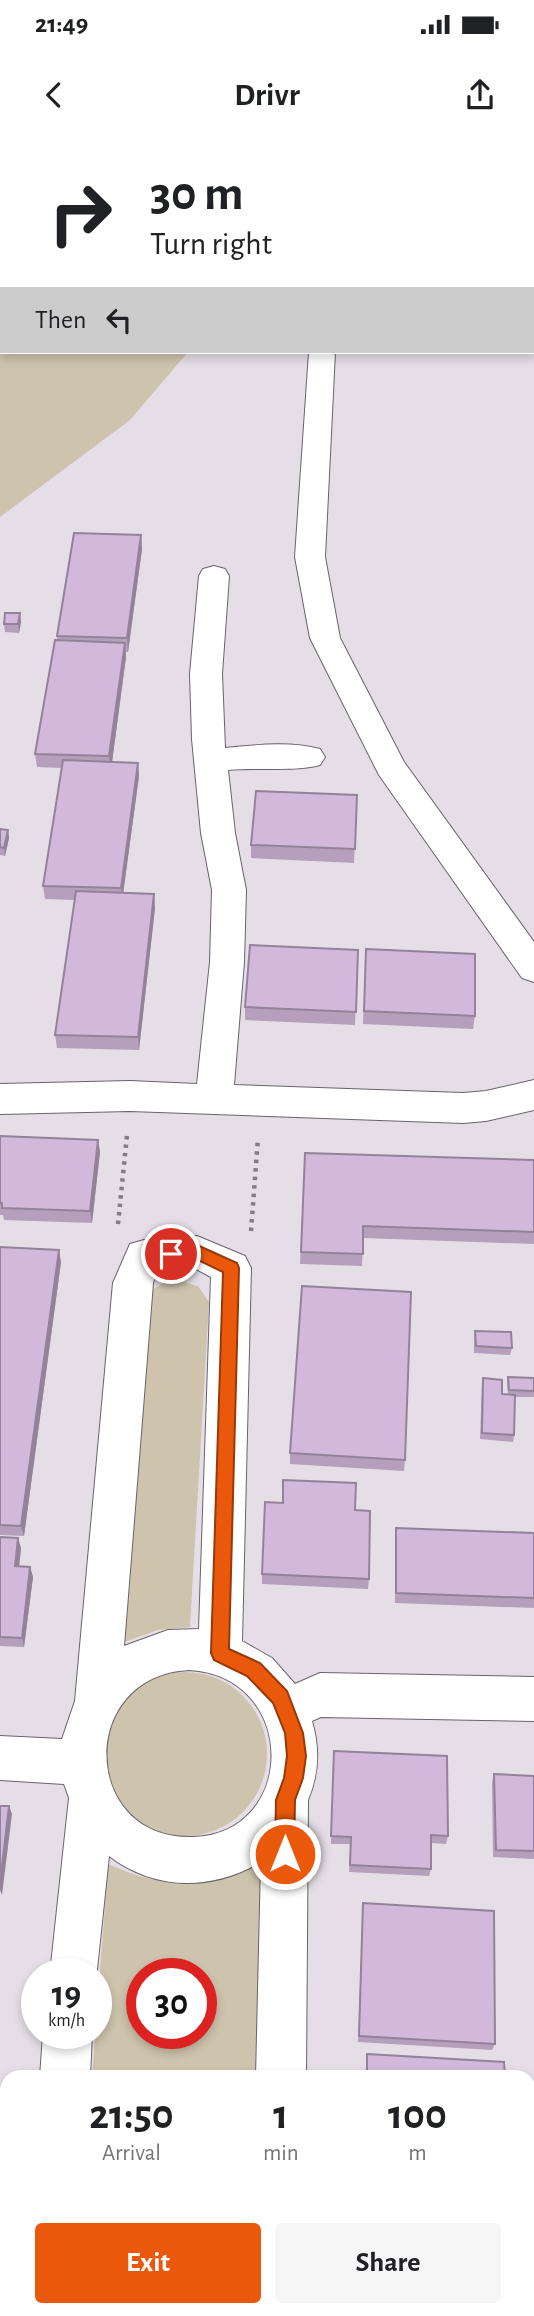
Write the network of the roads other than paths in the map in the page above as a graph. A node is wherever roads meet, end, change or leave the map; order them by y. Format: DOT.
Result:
graph roads {
  1 [pos="323,354"];
  2 [pos="214,576"];
  3 [pos="309,757"];
  4 [pos="211,761"];
  5 [pos="534,968"];
  6 [pos="534,1095"];
  7 [pos="214,1098"];
  8 [pos="0,1099"];
  9 [pos="220,1653"];
  10 [pos="534,1699"];
  11 [pos="97,1701"];
  12 [pos="285,1710"];
  13 [pos="0,1758"];
  14 [pos="86,1782"];
  15 [pos="285,1800"];
  16 [pos="75,1958"];
  17 [pos="67,2049"];
  18 [pos="65,2070"];
  19 [pos="281,2070"];
  1 -- 5 [label="street"];
  2 -- 4 [label="street"];
  3 -- 4 [label="street"];
  4 -- 7 [label="street"];
  6 -- 7 [label="street"];
  7 -- 8 [label="street"];
  9 -- 11 [label="street"];
  9 -- 11 [label="street"];
  9 -- 12 [label="street"];
  10 -- 12 [label="street"];
  11 -- 14 [label="street"];
  12 -- 15 [label="street"];
  13 -- 14 [label="street"];
  14 -- 15 [label="street"];
  14 -- 16 [label="street"];
  15 -- 19 [label="street"];
  17 -- 18 [label="street"];
}
